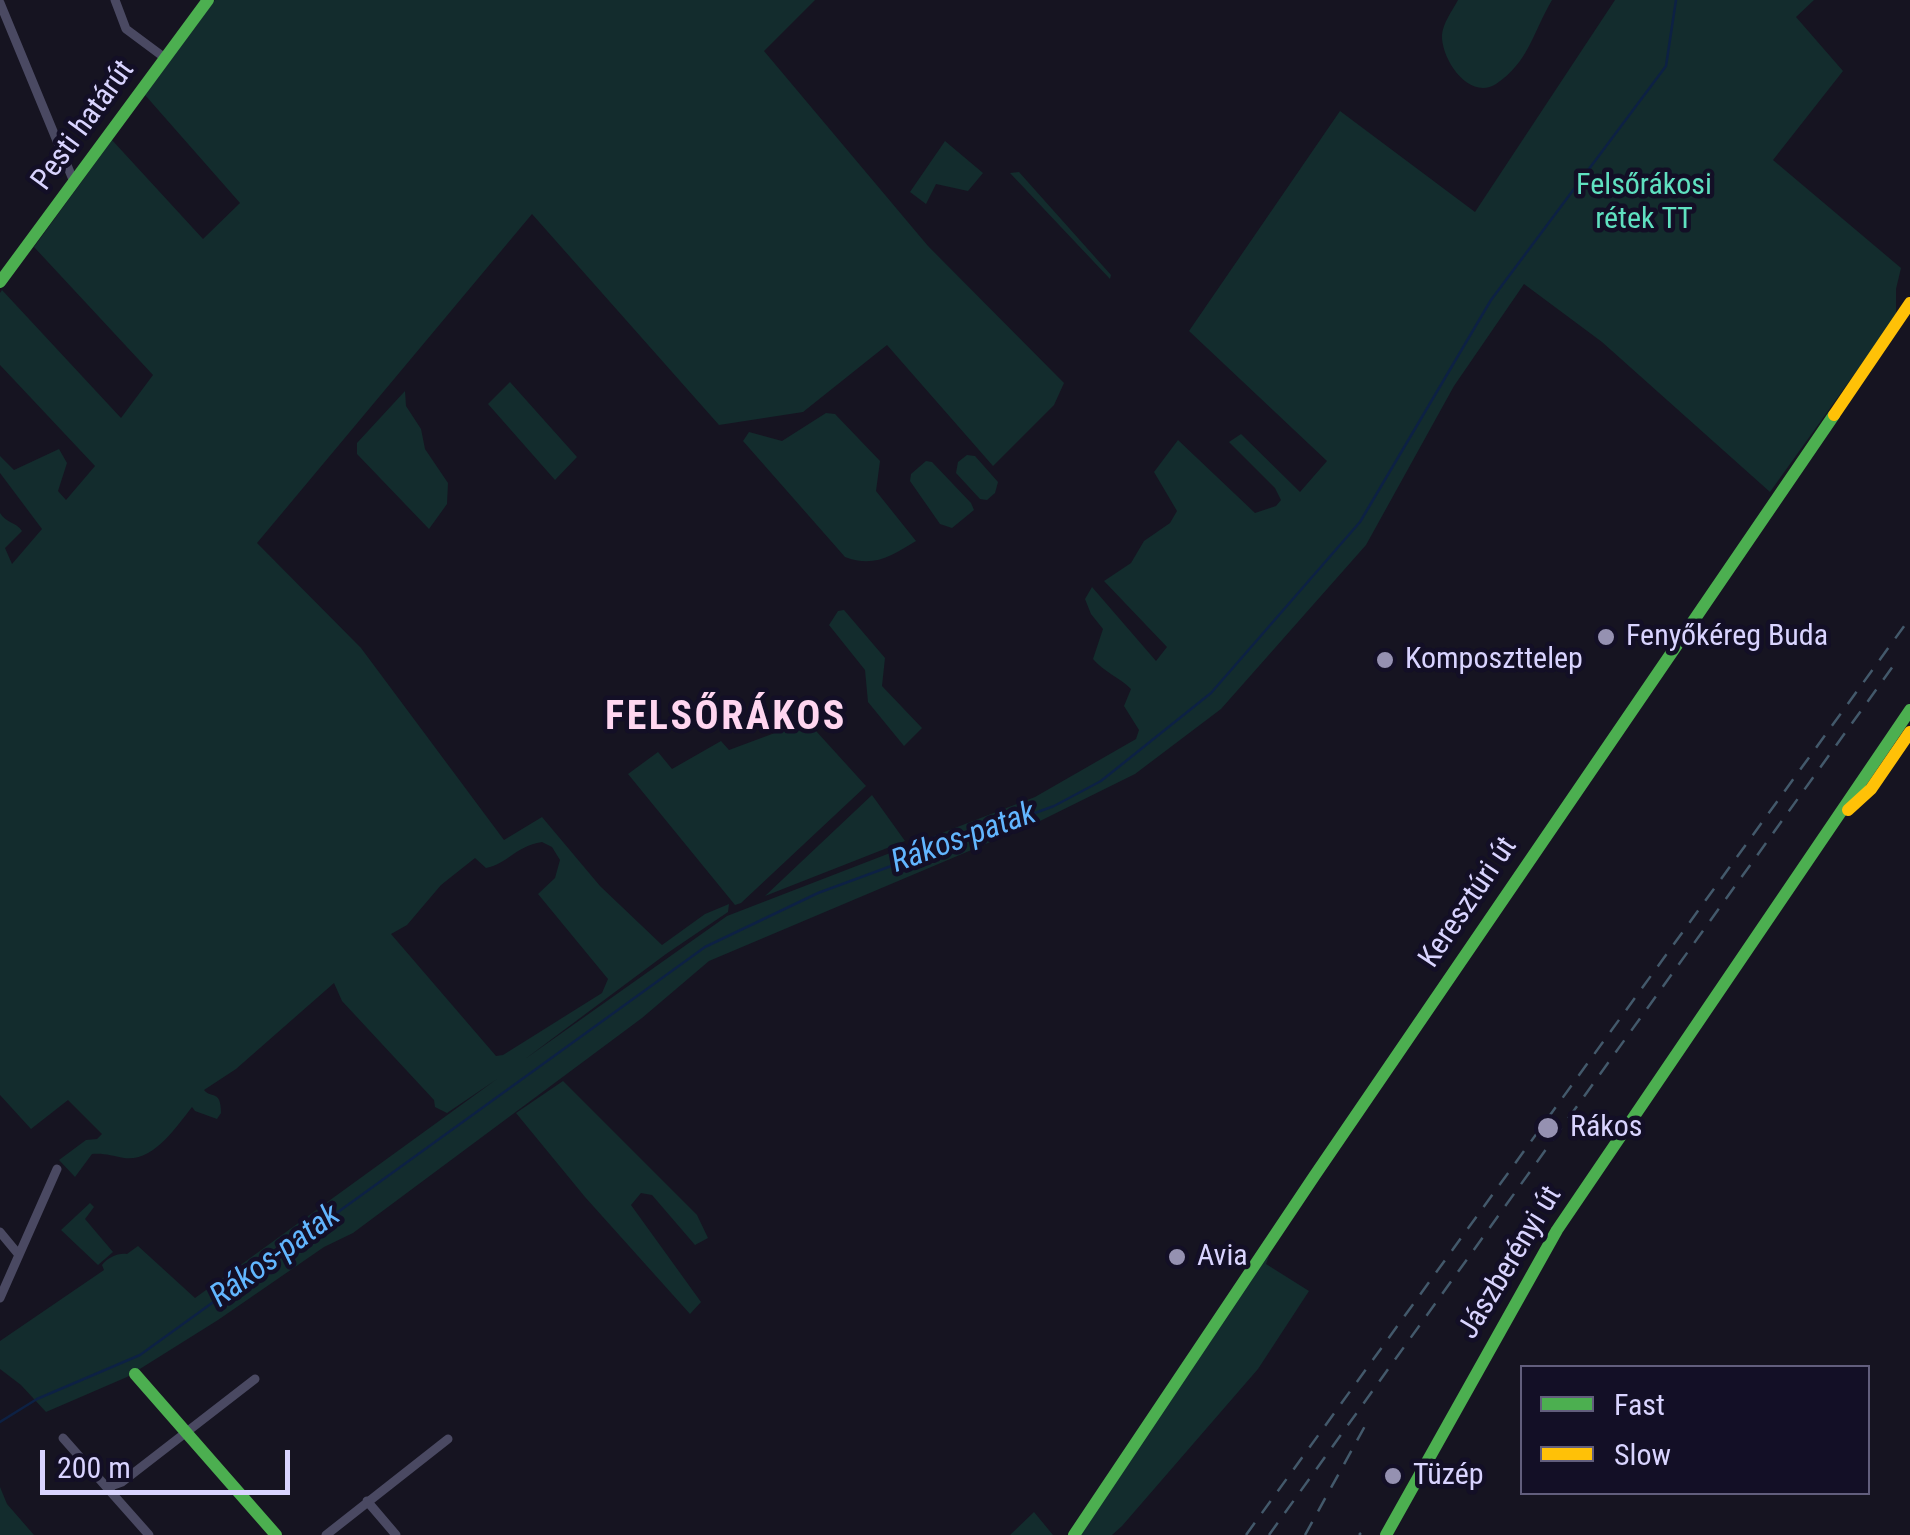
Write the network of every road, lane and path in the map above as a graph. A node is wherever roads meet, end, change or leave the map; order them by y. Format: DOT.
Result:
graph roads {
  1 [pos="115,0"];
  2 [pos="208,0"];
  3 [pos="0,3"];
  4 [pos="166,58"];
  5 [pos="74,182"];
  6 [pos="0,282"];
  7 [pos="1910,303"];
  8 [pos="1910,710"];
  9 [pos="1910,732"];
  10 [pos="1829,827"];
  11 [pos="56,1169"];
  12 [pos="0,1232"];
  13 [pos="19,1254"];
  14 [pos="0,1298"];
  15 [pos="135,1374"];
  16 [pos="256,1379"];
  17 [pos="186,1433"];
  18 [pos="64,1438"];
  19 [pos="448,1439"];
  20 [pos="108,1487"];
  21 [pos="367,1501"];
  22 [pos="149,1535"];
  23 [pos="276,1535"];
  24 [pos="326,1535"];
  25 [pos="396,1535"];
  26 [pos="1074,1535"];
  27 [pos="1386,1535"];
  1 -- 4 [label="street"];
  2 -- 4 [label="main road, Pesti határút"];
  3 -- 5 [label="street"];
  4 -- 5 [label="main road, Pesti határút"];
  5 -- 6 [label="main road, Pesti határút"];
  7 -- 26 [label="main road, Keresztúri út"];
  8 -- 10 [label="main road, Jászberényi út"];
  9 -- 10 [label="main road, Jászberényi út"];
  10 -- 27 [label="main road, Jászberényi út"];
  11 -- 13 [label="street"];
  12 -- 13 [label="street"];
  13 -- 14 [label="street"];
  15 -- 17 [label="main road"];
  16 -- 17 [label="street"];
  17 -- 20 [label="street"];
  17 -- 23 [label="main road"];
  18 -- 20 [label="street"];
  19 -- 21 [label="street"];
  20 -- 22 [label="street"];
  21 -- 24 [label="street"];
  21 -- 25 [label="street"];
}
